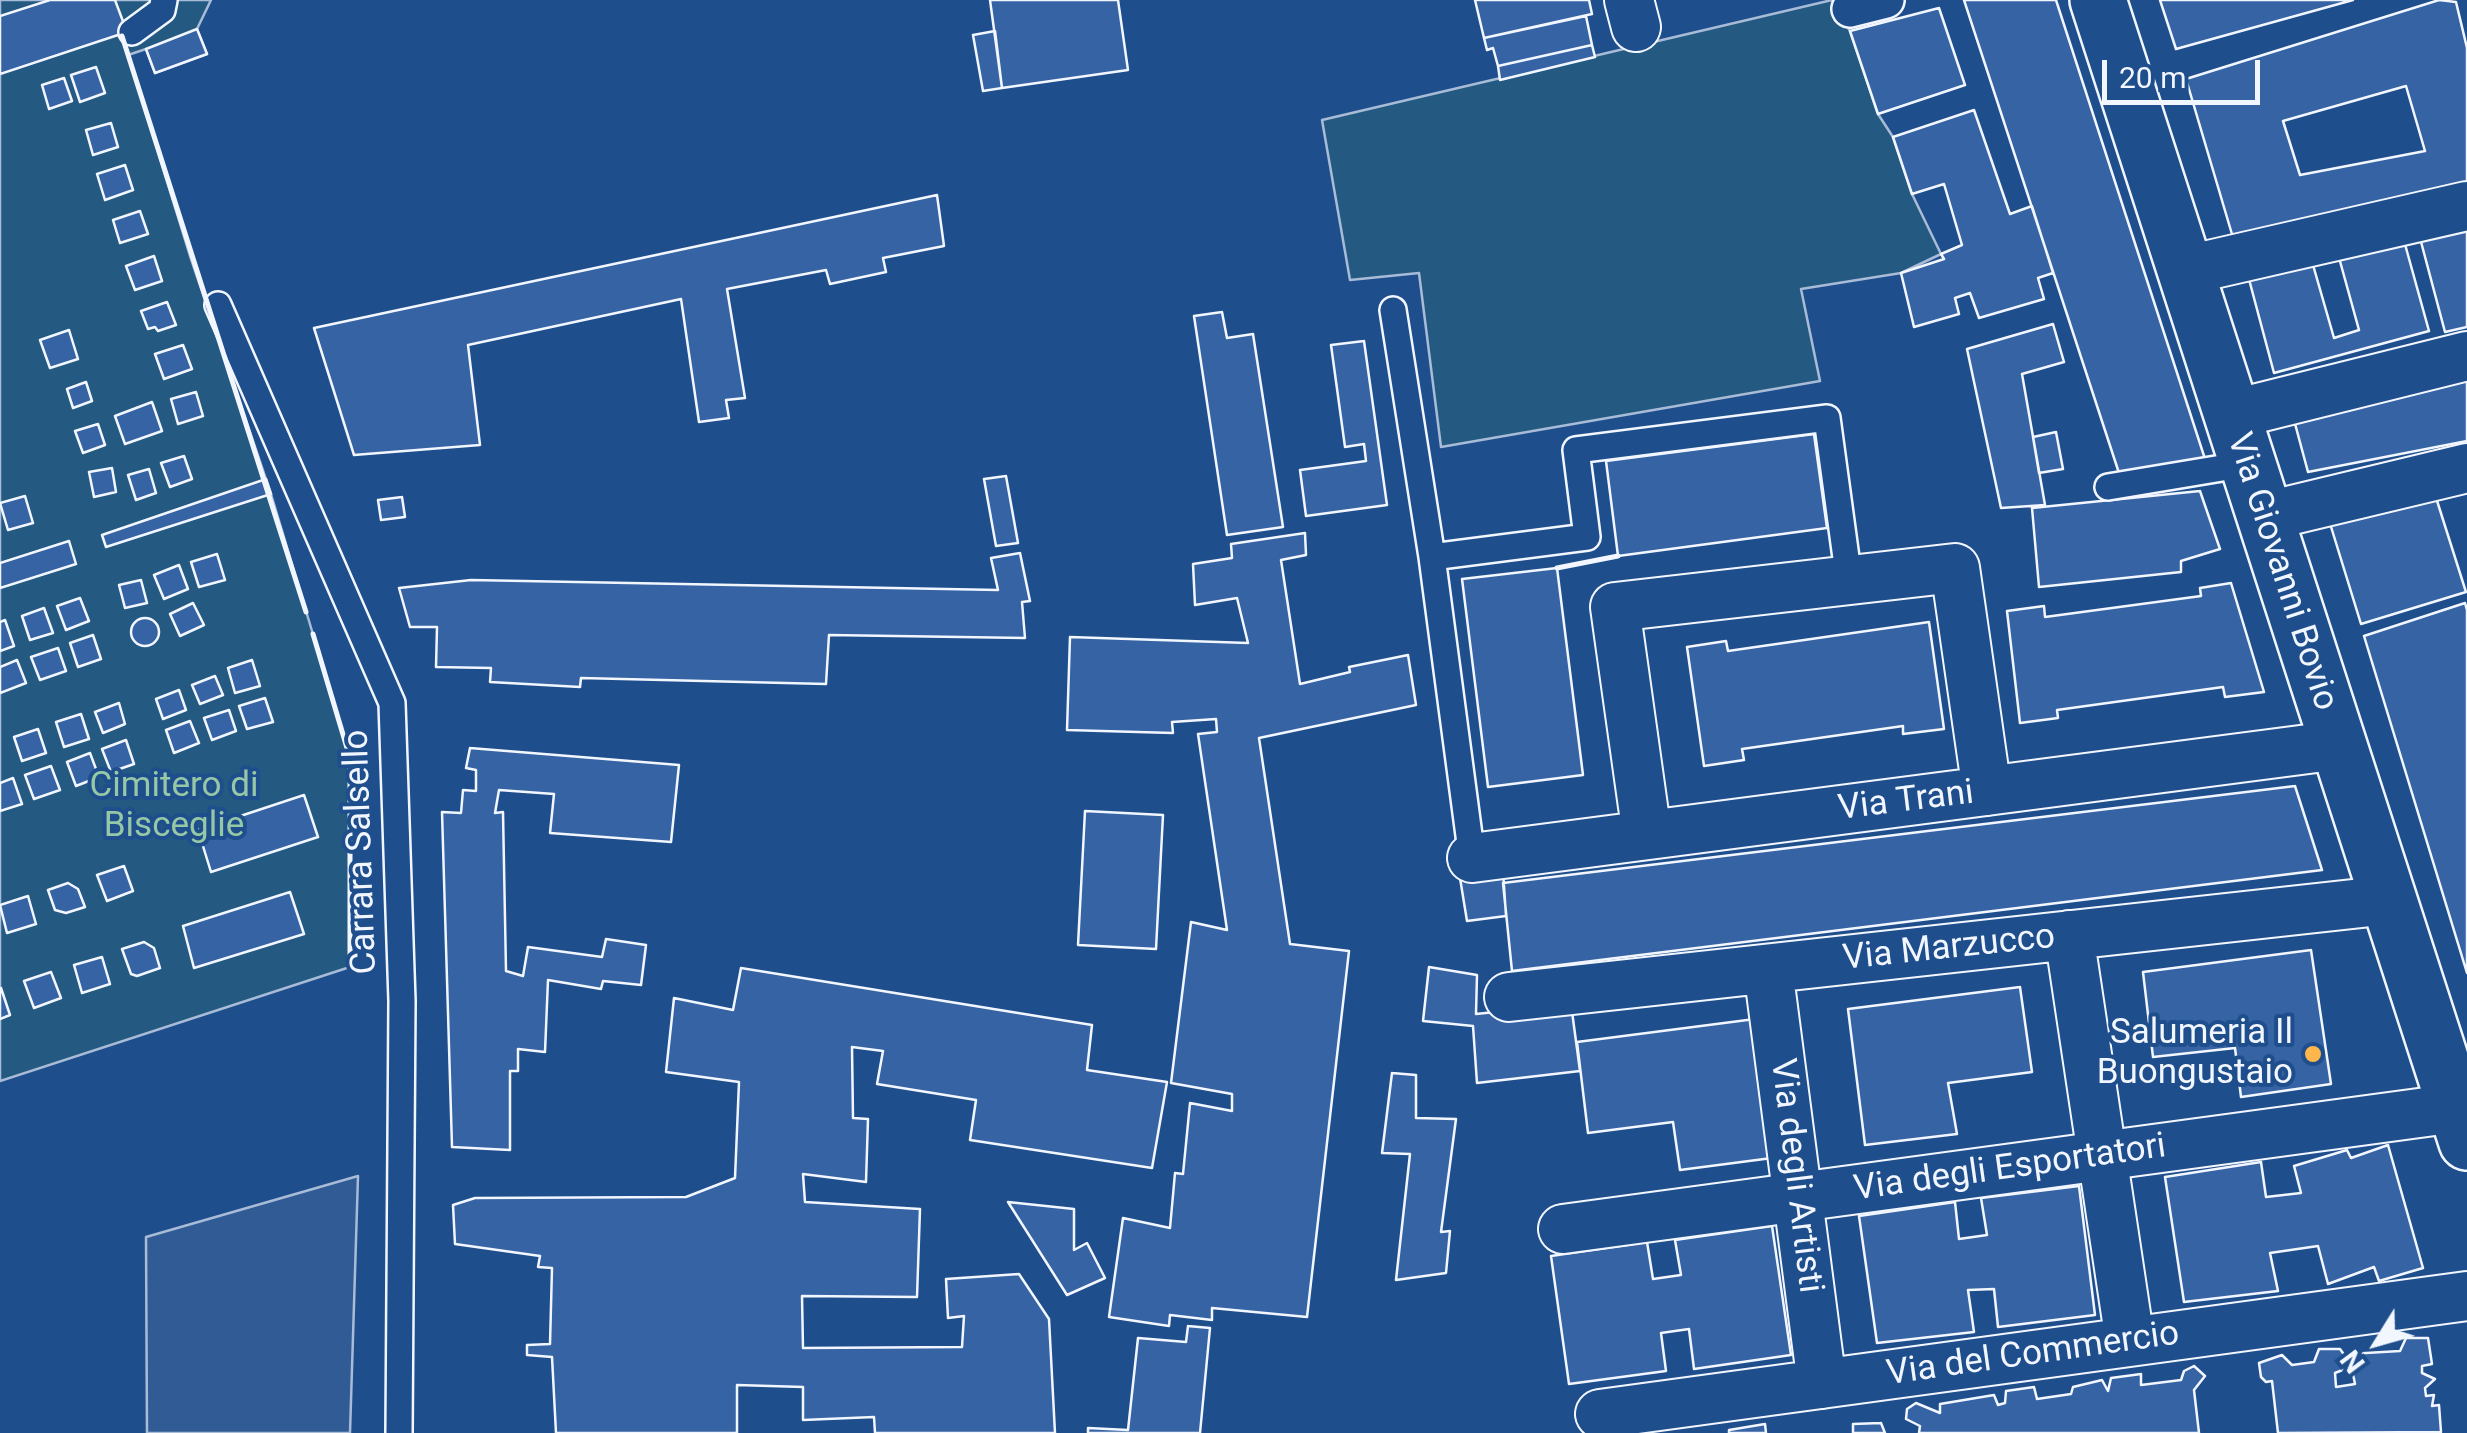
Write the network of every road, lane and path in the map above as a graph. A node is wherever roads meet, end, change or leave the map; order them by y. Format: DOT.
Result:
graph roads {
  1 [pos="164,0"];
  2 [pos="1886,0"];
  3 [pos="2098,0"];
  4 [pos="1850,9"];
  5 [pos="132,32"];
  6 [pos="2467,206"];
  7 [pos="2183,271"];
  8 [pos="218,305"];
  9 [pos="1393,310"];
  10 [pos="2467,356"];
  11 [pos="2238,440"];
  12 [pos="2467,468"];
  13 [pos="2108,487"];
  14 [pos="2263,516"];
  15 [pos="1432,557"];
  16 [pos="1849,580"];
  17 [pos="2338,746"];
  18 [pos="1987,791"];
  19 [pos="1647,835"];
  20 [pos="1472,858"];
  21 [pos="2389,900"];
  22 [pos="2069,935"];
  23 [pos="1768,969"];
  24 [pos="1509,998"];
  25 [pos="2451,1038"];
  26 [pos="2462,1125"];
  27 [pos="2102,1156"];
  28 [pos="1798,1198"];
  29 [pos="1563,1229"];
  30 [pos="2467,1296"];
  31 [pos="2130,1341"];
  32 [pos="1822,1384"];
  33 [pos="1600,1414"];
  34 [pos="398,1433"];
  1 -- 5 [label="lane"];
  2 -- 4 [label="street"];
  3 -- 7 [label="street, Via Giovanni Bovio"];
  6 -- 7 [label="street"];
  7 -- 11 [label="street, Via Giovanni Bovio"];
  8 -- 34 [label="lane, Carrara Salsello"];
  9 -- 15 [label="lane"];
  10 -- 11 [label="street"];
  11 -- 13 [label="lane"];
  11 -- 14 [label="street, Via Giovanni Bovio"];
  12 -- 14 [label="street"];
  14 -- 17 [label="street, Via Giovanni Bovio"];
  15 -- 16 [label="lane"];
  15 -- 20 [label="lane"];
  16 -- 18 [label="street"];
  16 -- 19 [label="street"];
  17 -- 18 [label="street, Via Trani"];
  17 -- 21 [label="street, Via Giovanni Bovio"];
  18 -- 19 [label="street, Via Trani"];
  19 -- 20 [label="street, Via Trani"];
  21 -- 22 [label="street, Via Marzucco"];
  21 -- 25 [label="street, Via Giovanni Bovio"];
  22 -- 23 [label="street, Via Marzucco"];
  22 -- 27 [label="street"];
  23 -- 24 [label="street, Via Marzucco"];
  23 -- 28 [label="street, Via degli Artisti"];
  25 -- 26 [label="street, Via Giovanni Bovio"];
  26 -- 27 [label="street, Via degli Esportatori"];
  27 -- 28 [label="street, Via degli Esportatori"];
  27 -- 31 [label="street"];
  28 -- 29 [label="street, Via degli Esportatori"];
  28 -- 32 [label="street, Via degli Artisti"];
  30 -- 31 [label="street, Via del Commercio"];
  31 -- 32 [label="street, Via del Commercio"];
  32 -- 33 [label="street, Via del Commercio"];
}
